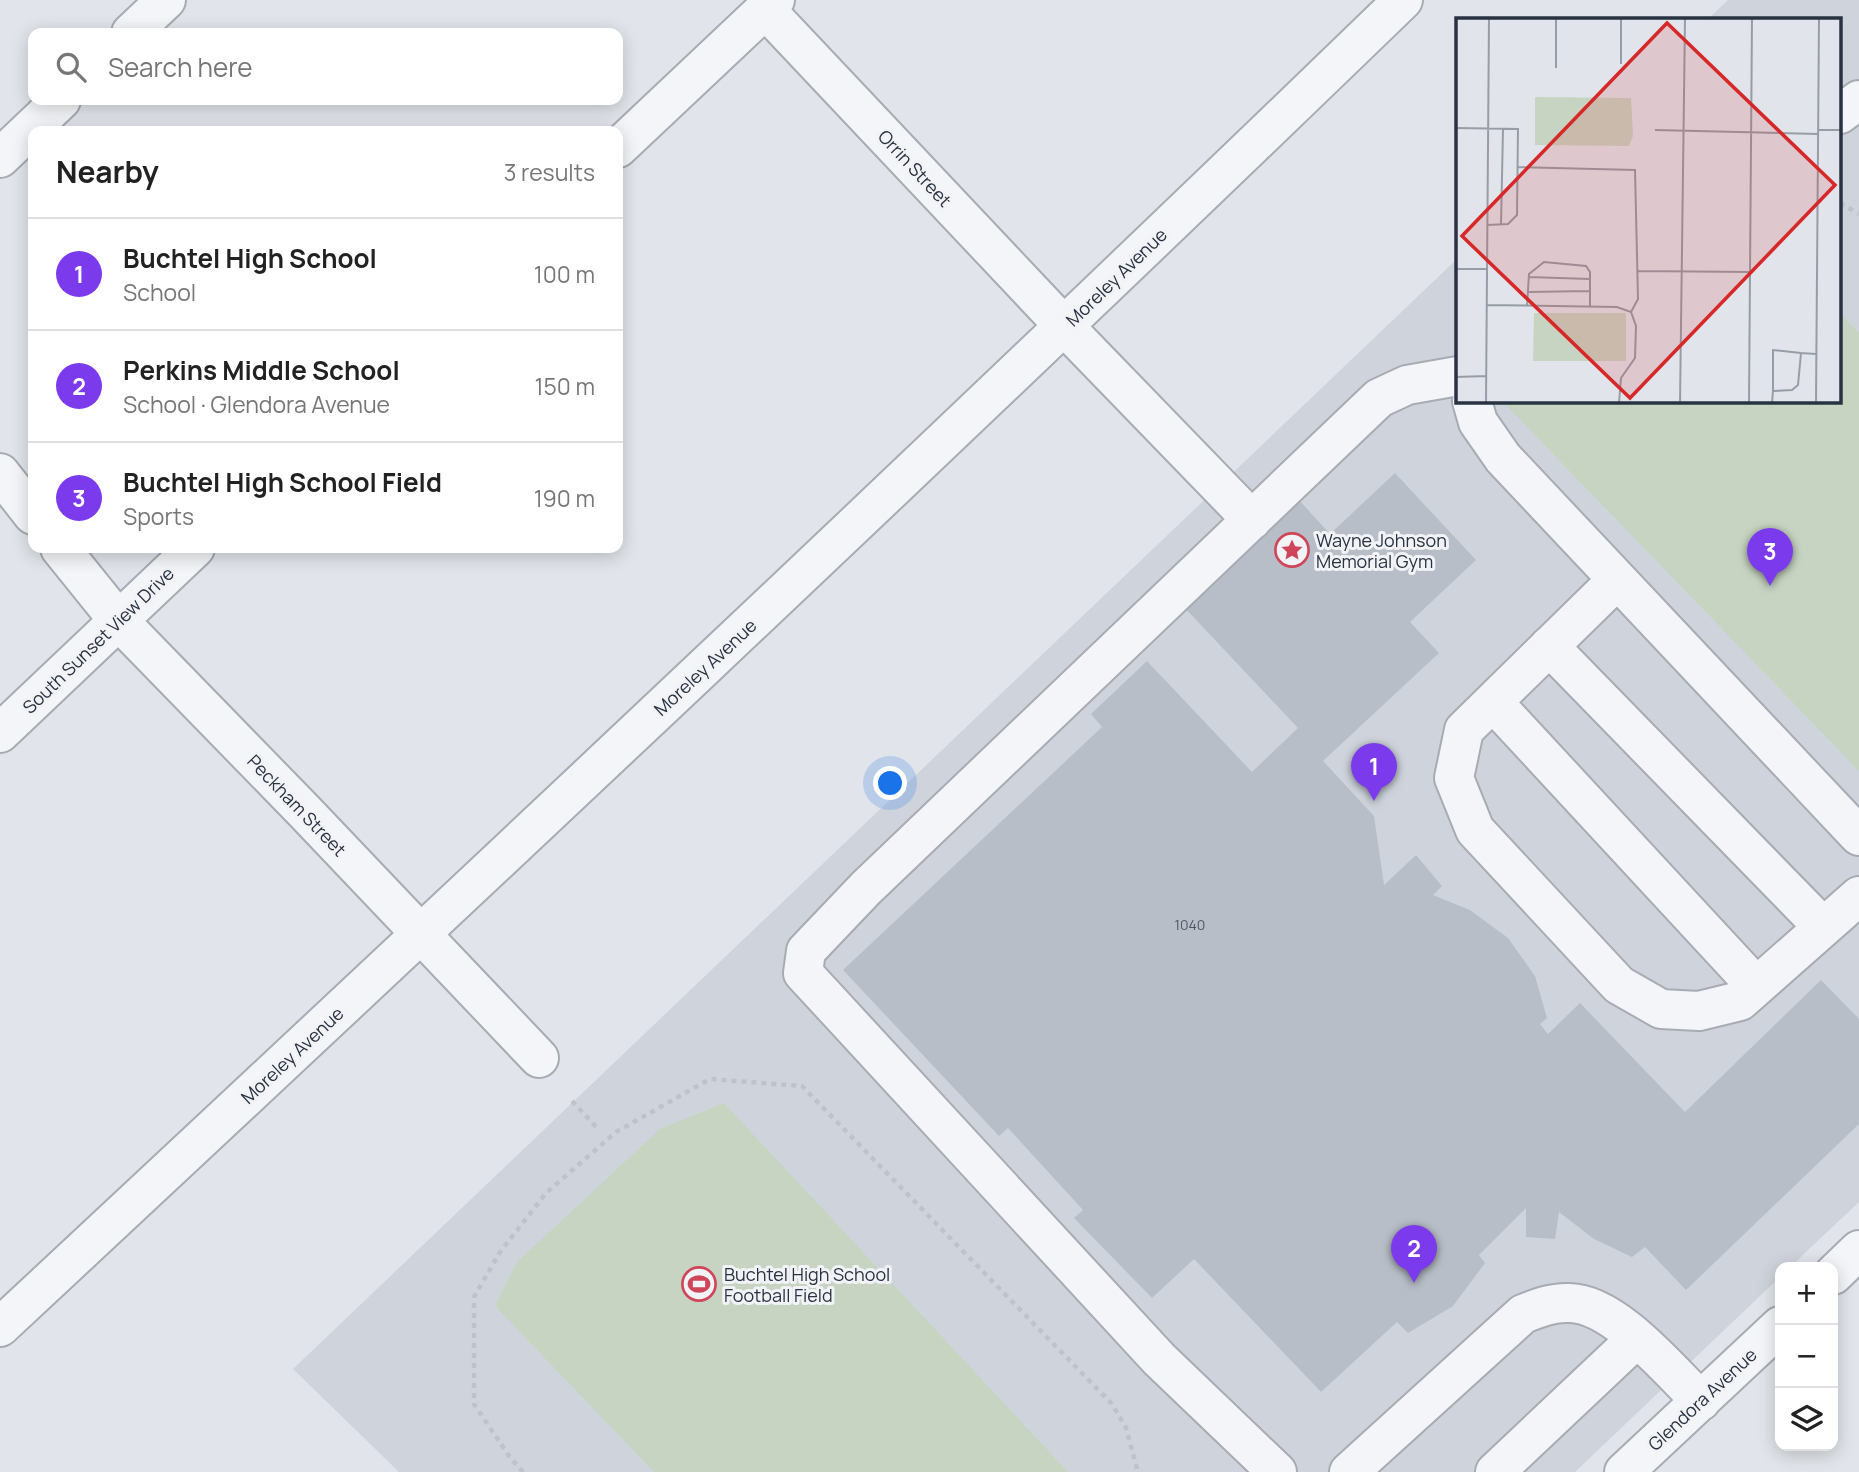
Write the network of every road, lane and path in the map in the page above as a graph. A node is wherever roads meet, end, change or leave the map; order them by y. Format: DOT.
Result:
graph roads {
  1 [pos="166,0"];
  2 [pos="1403,0"];
  3 [pos="770,5"];
  4 [pos="136,28"];
  5 [pos="1859,100"];
  6 [pos="56,105"];
  7 [pos="1842,113"];
  8 [pos="34,126"];
  9 [pos="28,131"];
  10 [pos="623,143"];
  11 [pos="0,158"];
  12 [pos="1842,204"];
  13 [pos="1859,214"];
  14 [pos="1065,327"];
  15 [pos="1456,376"];
  16 [pos="1472,402"];
  17 [pos="0,473"];
  18 [pos="28,509"];
  19 [pos="1252,520"];
  20 [pos="64,553"];
  21 [pos="190,553"];
  22 [pos="1617,579"];
  23 [pos="118,620"];
  24 [pos="1549,646"];
  25 [pos="1493,702"];
  26 [pos="0,733"];
  27 [pos="1859,836"];
  28 [pos="1859,896"];
  29 [pos="1824,927"];
  30 [pos="421,935"];
  31 [pos="1756,986"];
  32 [pos="539,1058"];
  33 [pos="572,1101"];
  34 [pos="599,1130"];
  35 [pos="1859,1250"];
  36 [pos="1838,1270"];
  37 [pos="0,1327"];
  38 [pos="1775,1331"];
  39 [pos="1636,1339"];
  40 [pos="1701,1401"];
  41 [pos="523,1472"];
  42 [pos="1138,1472"];
  43 [pos="1277,1472"];
  44 [pos="1349,1472"];
  45 [pos="1495,1472"];
  46 [pos="1624,1472"];
  1 -- 4 [label="street"];
  2 -- 14 [label="street, Moreley Avenue"];
  3 -- 10 [label="street"];
  3 -- 14 [label="street, Orrin Street"];
  5 -- 7 [label="street"];
  6 -- 8 [label="street"];
  9 -- 11 [label="street"];
  12 -- 13 [label="path"];
  14 -- 19 [label="street, Orrin Street"];
  14 -- 30 [label="street, Moreley Avenue"];
  15 -- 19 [label="street"];
  16 -- 22 [label="street"];
  17 -- 18 [label="street"];
  19 -- 43 [label="street"];
  20 -- 23 [label="street, Peckham Street"];
  21 -- 23 [label="street, South Sunset View Drive"];
  22 -- 24 [label="street"];
  22 -- 27 [label="street"];
  23 -- 26 [label="street, South Sunset View Drive"];
  23 -- 30 [label="street, Peckham Street"];
  24 -- 25 [label="street"];
  24 -- 29 [label="street"];
  25 -- 31 [label="street"];
  25 -- 31 [label="street"];
  28 -- 29 [label="street"];
  29 -- 31 [label="street"];
  30 -- 32 [label="street, Peckham Street"];
  30 -- 37 [label="street, Moreley Avenue"];
  33 -- 34 [label="path"];
  35 -- 36 [label="street"];
  38 -- 40 [label="street, Glendora Avenue"];
  39 -- 40 [label="street"];
  39 -- 44 [label="street"];
  39 -- 45 [label="street"];
  40 -- 46 [label="street, Glendora Avenue"];
  41 -- 42 [label="path"];
}
